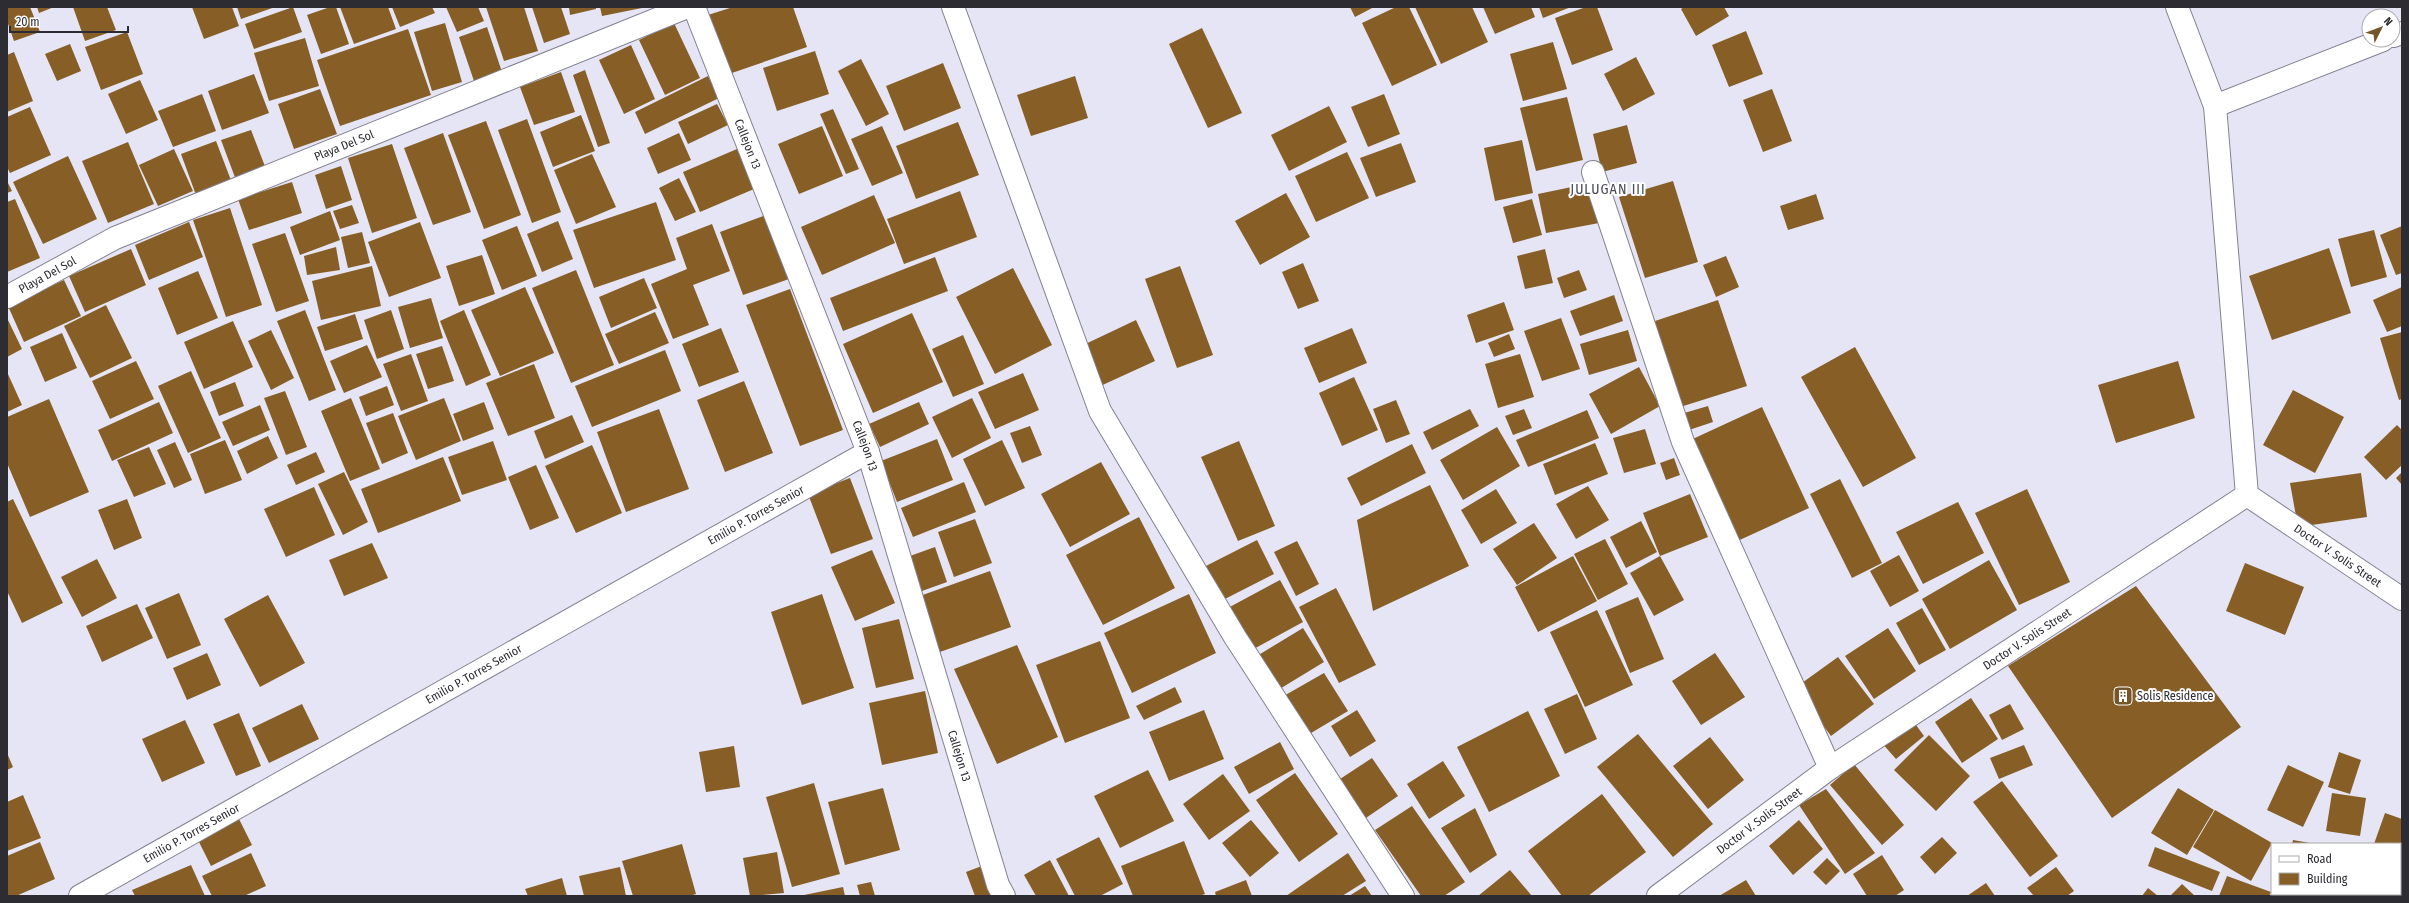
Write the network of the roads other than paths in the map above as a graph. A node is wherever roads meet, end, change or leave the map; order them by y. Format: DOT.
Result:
graph roads {
  1 [pos="953,7"];
  2 [pos="2177,7"];
  3 [pos="686,8"];
  4 [pos="2363,48"];
  5 [pos="2215,106"];
  6 [pos="1593,172"];
  7 [pos="7,297"];
  8 [pos="868,452"];
  9 [pos="2247,495"];
  10 [pos="2402,599"];
  11 [pos="1830,768"];
  12 [pos="80,896"];
  13 [pos="1004,896"];
  14 [pos="1404,896"];
  15 [pos="1658,896"];
  1 -- 14 [label="street"];
  2 -- 5 [label="street"];
  3 -- 7 [label="street, Playa Del Sol"];
  3 -- 8 [label="street, Callejon 13"];
  4 -- 5 [label="street"];
  5 -- 9 [label="street"];
  6 -- 11 [label="street"];
  8 -- 12 [label="street, Emilio P. Torres Senior"];
  8 -- 13 [label="street, Callejon 13"];
  9 -- 10 [label="street, Doctor V. Solis Street"];
  9 -- 11 [label="street, Doctor V. Solis Street"];
  11 -- 15 [label="street, Doctor V. Solis Street"];
}
